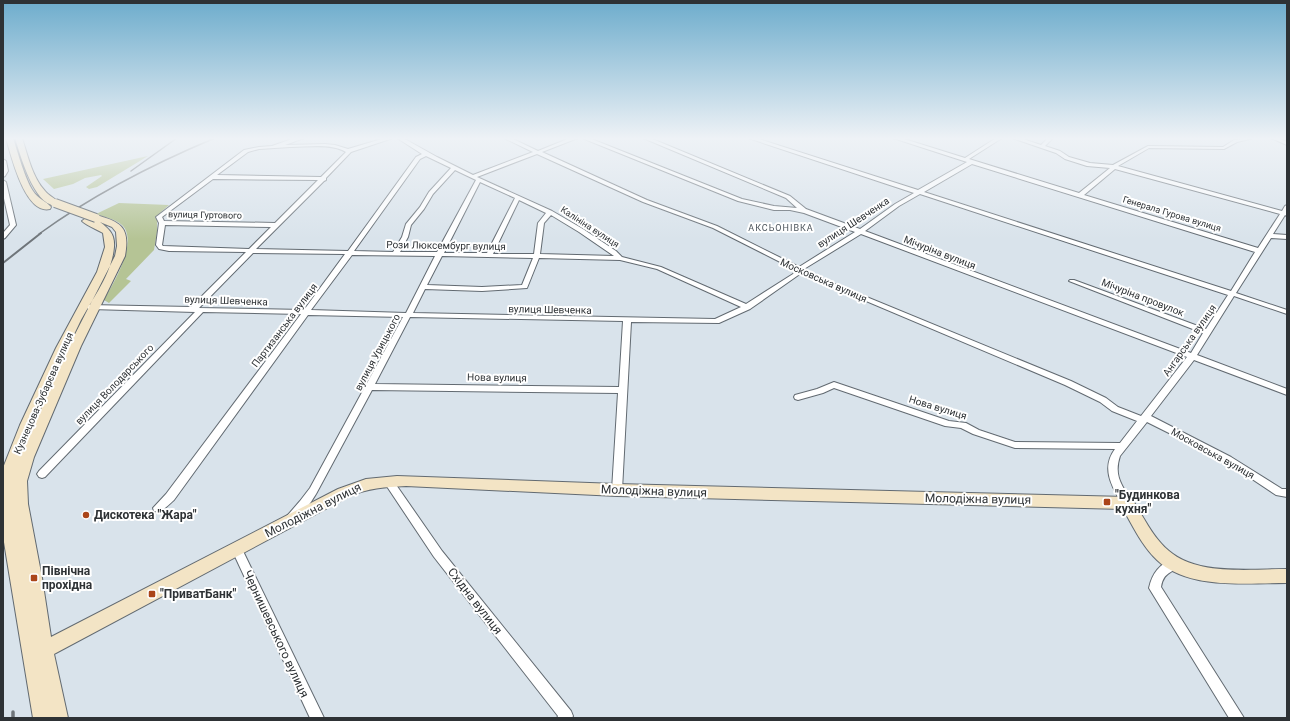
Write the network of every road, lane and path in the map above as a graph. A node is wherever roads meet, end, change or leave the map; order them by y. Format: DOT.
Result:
graph roads {
  1 [pos="21,172"];
  2 [pos="31,172"];
  3 [pos="218,172"];
  4 [pos="331,172"];
  5 [pos="408,172"];
  6 [pos="451,172"];
  7 [pos="463,172"];
  8 [pos="489,172"];
  9 [pos="580,172"];
  10 [pos="669,172"];
  11 [pos="727,172"];
  12 [pos="856,172"];
  13 [pos="953,172"];
  14 [pos="1001,172"];
  15 [pos="1109,172"];
  16 [pos="1132,172"];
  17 [pos="212,176"];
  18 [pos="476,177"];
  19 [pos="324,179"];
  20 [pos="3,182"];
  21 [pos="920,192"];
  22 [pos="1081,195"];
  23 [pos="518,197"];
  24 [pos="51,205"];
  25 [pos="805,211"];
  26 [pos="1286,211"];
  27 [pos="550,212"];
  28 [pos="162,223"];
  29 [pos="277,225"];
  30 [pos="860,232"];
  31 [pos="3,236"];
  32 [pos="1269,236"];
  33 [pos="1287,236"];
  34 [pos="251,251"];
  35 [pos="1259,251"];
  36 [pos="351,253"];
  37 [pos="395,254"];
  38 [pos="439,255"];
  39 [pos="489,255"];
  40 [pos="537,256"];
  41 [pos="620,258"];
  42 [pos="799,270"];
  43 [pos="1072,281"];
  44 [pos="423,287"];
  45 [pos="1233,294"];
  46 [pos="88,307"];
  47 [pos="746,307"];
  48 [pos="197,309"];
  49 [pos="1287,312"];
  50 [pos="305,313"];
  51 [pos="408,315"];
  52 [pos="627,320"];
  53 [pos="1207,332"];
  54 [pos="1192,357"];
  55 [pos="370,387"];
  56 [pos="623,390"];
  57 [pos="1287,392"];
  58 [pos="798,397"];
  59 [pos="1144,418"];
  60 [pos="1123,446"];
  61 [pos="42,474"];
  62 [pos="389,482"];
  63 [pos="617,490"];
  64 [pos="1285,495"];
  65 [pos="1127,503"];
  66 [pos="158,508"];
  67 [pos="281,527"];
  68 [pos="237,550"];
  69 [pos="1173,564"];
  70 [pos="1287,576"];
  71 [pos="38,653"];
  72 [pos="565,717"];
  73 [pos="43,718"];
  74 [pos="58,718"];
  75 [pos="316,718"];
  76 [pos="1237,718"];
  1 -- 24 [label="main road"];
  2 -- 24 [label="main road"];
  3 -- 17 [label="street, вулиця Гуртового"];
  4 -- 19 [label="street, вулиця Володарського"];
  5 -- 36 [label="street, Партизанська вулиця"];
  6 -- 37 [label="street"];
  7 -- 18 [label="street, Калініна вулиця"];
  8 -- 18 [label="street"];
  9 -- 42 [label="street, Московська вулиця"];
  10 -- 25 [label="street, Мічуріна вулиця"];
  11 -- 25 [label="street"];
  12 -- 21 [label="street"];
  13 -- 21 [label="street, вулиця Шевченка"];
  14 -- 22 [label="street, Генерала Гурова вулиця"];
  15 -- 22 [label="street"];
  16 -- 26 [label="street"];
  17 -- 19 [label="street"];
  17 -- 28 [label="street, вулиця Гуртового"];
  18 -- 23 [label="street, Калініна вулиця"];
  18 -- 38 [label="street, вулиця Урицького"];
  19 -- 29 [label="street, вулиця Володарського"];
  20 -- 31 [label="street"];
  21 -- 30 [label="street, вулиця Шевченка"];
  21 -- 45 [label="street"];
  22 -- 35 [label="street, Генерала Гурова вулиця"];
  23 -- 27 [label="street, Калініна вулиця"];
  23 -- 39 [label="street"];
  24 -- 46 [label="main road, Кузнецова-Зубарєва вулиця"];
  25 -- 30 [label="street, Мічуріна вулиця"];
  26 -- 32 [label="street, Ангарська вулиця"];
  27 -- 40 [label="street"];
  27 -- 41 [label="street, Калініна вулиця"];
  28 -- 29 [label="street, вулиця Гуртового"];
  28 -- 34 [label="street, Рози Люксембург вулиця"];
  29 -- 34 [label="street, вулиця Володарського"];
  30 -- 42 [label="street, вулиця Шевченка"];
  30 -- 54 [label="street, Мічуріна вулиця"];
  32 -- 33 [label="street"];
  32 -- 35 [label="street, Ангарська вулиця"];
  34 -- 36 [label="street, Рози Люксембург вулиця"];
  34 -- 48 [label="street, вулиця Володарського"];
  35 -- 45 [label="street, Ангарська вулиця"];
  36 -- 37 [label="street, Рози Люксембург вулиця"];
  36 -- 50 [label="street, Партизанська вулиця"];
  37 -- 38 [label="street, Рози Люксембург вулиця"];
  38 -- 39 [label="street, Рози Люксембург вулиця"];
  38 -- 44 [label="street, вулиця Урицького"];
  39 -- 40 [label="street, Рози Люксембург вулиця"];
  40 -- 41 [label="street, Рози Люксембург вулиця"];
  40 -- 44 [label="street"];
  41 -- 47 [label="street, Рози Люксембург вулиця"];
  42 -- 47 [label="street, вулиця Шевченка"];
  42 -- 59 [label="street, Московська вулиця"];
  43 -- 53 [label="street, Мічуріна провулок"];
  44 -- 51 [label="street, вулиця Урицького"];
  45 -- 49 [label="street"];
  45 -- 53 [label="street, Ангарська вулиця"];
  46 -- 48 [label="street, вулиця Шевченка"];
  46 -- 71 [label="main road, Кузнецова-Зубарєва вулиця"];
  47 -- 52 [label="street, вулиця Шевченка"];
  48 -- 50 [label="street, вулиця Шевченка"];
  48 -- 61 [label="street, вулиця Володарського"];
  50 -- 51 [label="street, вулиця Шевченка"];
  50 -- 66 [label="street, Партизанська вулиця"];
  51 -- 52 [label="street, вулиця Шевченка"];
  51 -- 55 [label="street, вулиця Урицького"];
  52 -- 56 [label="street"];
  53 -- 54 [label="street, Ангарська вулиця"];
  54 -- 57 [label="street, Мічуріна вулиця"];
  54 -- 59 [label="street, Ангарська вулиця"];
  55 -- 56 [label="street, Нова вулиця"];
  55 -- 67 [label="street, вулиця Урицького"];
  56 -- 63 [label="street"];
  58 -- 60 [label="street, Нова вулиця"];
  59 -- 60 [label="street, Ангарська вулиця"];
  59 -- 64 [label="street, Московська вулиця"];
  60 -- 65 [label="street, Ангарська вулиця"];
  62 -- 63 [label="main road, Молодіжна вулиця"];
  62 -- 67 [label="main road, Молодіжна вулиця"];
  62 -- 72 [label="street, Східна вулиця"];
  63 -- 65 [label="main road, Молодіжна вулиця"];
  65 -- 69 [label="main road"];
  67 -- 68 [label="main road, Молодіжна вулиця"];
  68 -- 71 [label="main road, Молодіжна вулиця"];
  68 -- 75 [label="street, Чернишевського вулиця"];
  69 -- 70 [label="main road"];
  69 -- 76 [label="street"];
  71 -- 73 [label="main road"];
  71 -- 74 [label="main road"];
}
